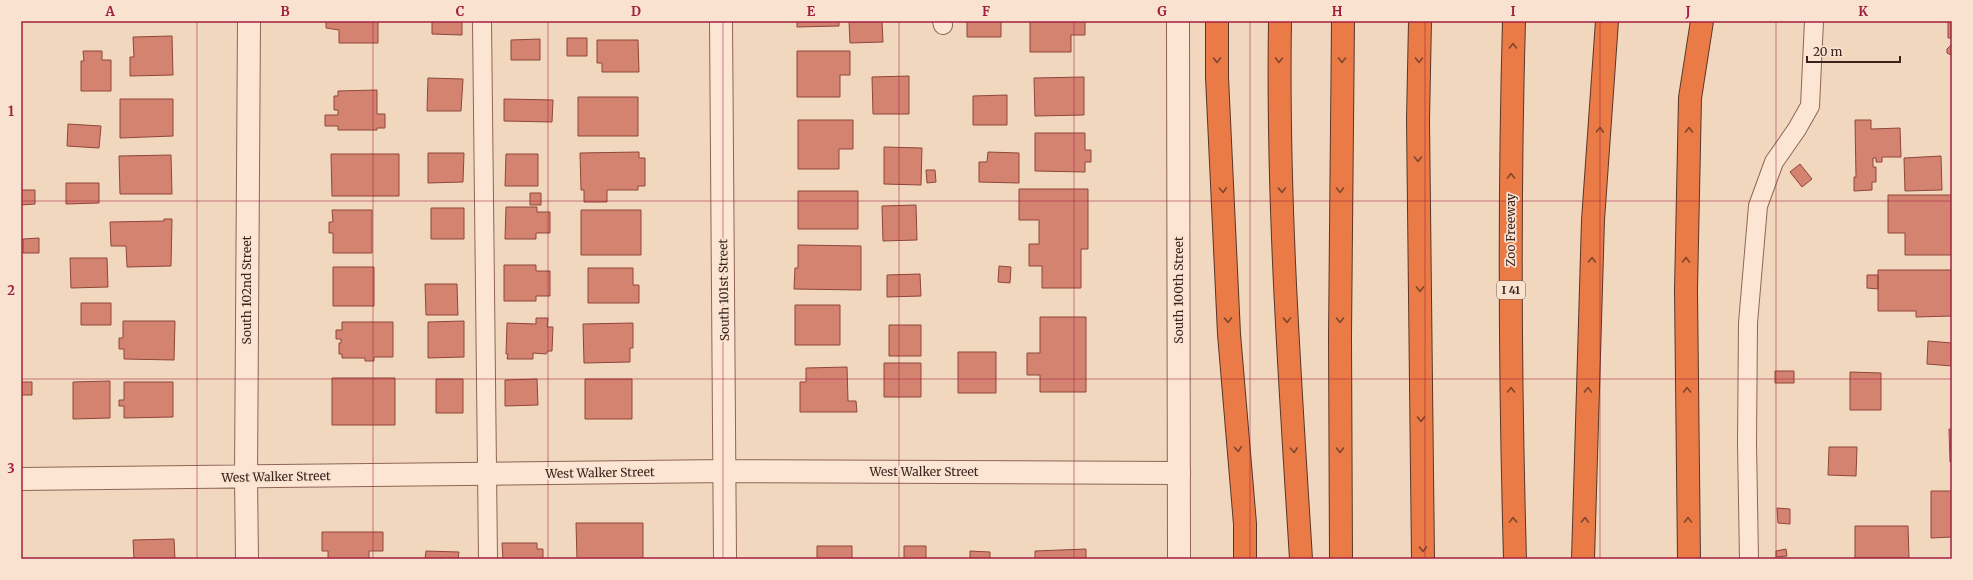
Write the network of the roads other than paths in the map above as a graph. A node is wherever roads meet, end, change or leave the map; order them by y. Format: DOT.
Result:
graph roads {
  1 [pos="249,21"];
  2 [pos="482,21"];
  3 [pos="721,21"];
  4 [pos="1178,21"];
  5 [pos="1217,21"];
  6 [pos="1280,21"];
  7 [pos="1343,21"];
  8 [pos="1420,21"];
  9 [pos="1514,21"];
  10 [pos="1607,21"];
  11 [pos="1702,21"];
  12 [pos="1814,21"];
  13 [pos="725,471"];
  14 [pos="1179,473"];
  15 [pos="487,474"];
  16 [pos="246,477"];
  17 [pos="21,479"];
  18 [pos="247,559"];
  19 [pos="488,559"];
  20 [pos="725,559"];
  21 [pos="1179,559"];
  22 [pos="1245,559"];
  23 [pos="1301,559"];
  24 [pos="1341,559"];
  25 [pos="1423,559"];
  26 [pos="1515,559"];
  27 [pos="1583,559"];
  28 [pos="1689,559"];
  29 [pos="1749,559"];
  1 -- 16 [label="street, South 102nd Street"];
  2 -- 15 [label="lane"];
  3 -- 13 [label="street, South 101st Street"];
  4 -- 14 [label="street, South 100th Street"];
  5 -- 22 [label="highway, one-way"];
  6 -- 23 [label="highway, one-way"];
  7 -- 24 [label="highway, one-way"];
  8 -- 25 [label="highway, one-way"];
  26 -- 9 [label="highway, Zoo Freeway / I 41, one-way"];
  27 -- 10 [label="highway, one-way"];
  28 -- 11 [label="highway, one-way"];
  12 -- 29 [label="lane"];
  13 -- 14 [label="street, West Walker Street"];
  13 -- 15 [label="street, West Walker Street"];
  13 -- 20 [label="street, South 101st Street"];
  14 -- 21 [label="street, South 100th Street"];
  15 -- 16 [label="street, West Walker Street"];
  15 -- 19 [label="lane"];
  16 -- 17 [label="street, West Walker Street"];
  16 -- 18 [label="street, South 102nd Street"];
}
